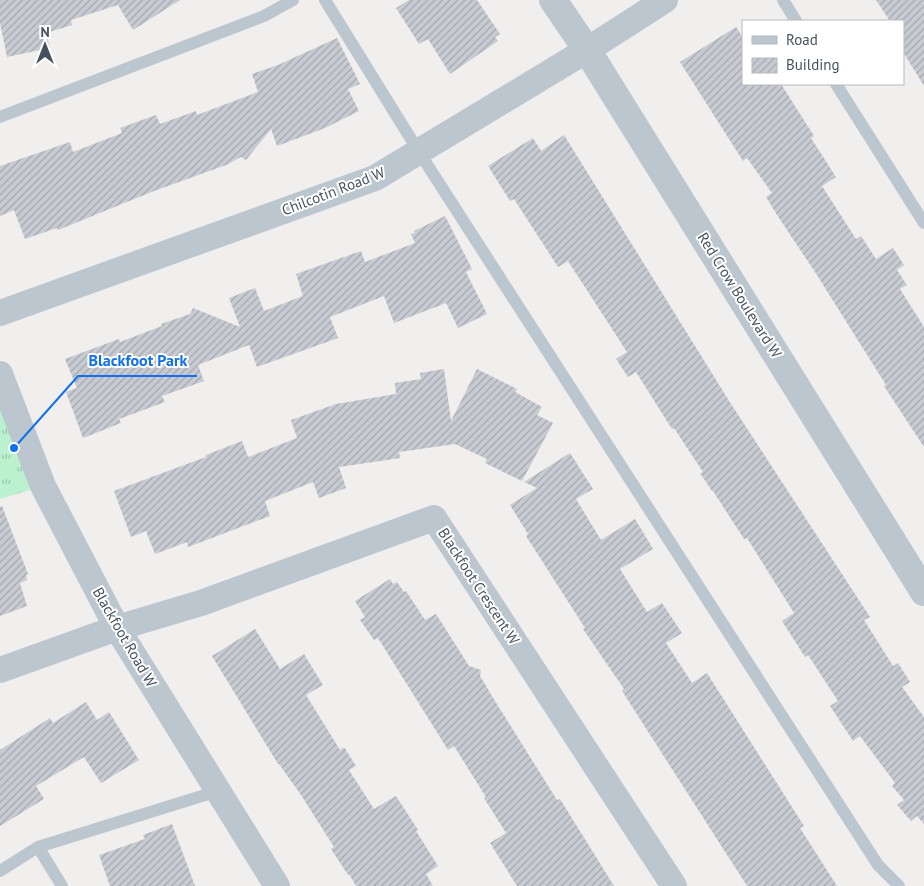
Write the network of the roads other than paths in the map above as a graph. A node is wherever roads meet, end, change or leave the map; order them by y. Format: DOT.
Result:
graph roads {
  1 [pos="293,0"];
  2 [pos="325,0"];
  3 [pos="553,0"];
  4 [pos="665,0"];
  5 [pos="783,0"];
  6 [pos="795,20"];
  7 [pos="587,50"];
  8 [pos="837,85"];
  9 [pos="0,118"];
  10 [pos="419,152"];
  11 [pos="924,223"];
  12 [pos="0,313"];
  13 [pos="0,374"];
  14 [pos="924,592"];
  15 [pos="117,628"];
  16 [pos="0,670"];
  17 [pos="218,791"];
  18 [pos="38,847"];
  19 [pos="0,871"];
  20 [pos="62,886"];
  21 [pos="277,886"];
  22 [pos="674,886"];
  23 [pos="899,886"];
  1 -- 9 [label="lane"];
  2 -- 10 [label="lane"];
  3 -- 7 [label="street, Red Crow Boulevard W"];
  4 -- 7 [label="street, Chilcotin Road W"];
  5 -- 6 [label="lane"];
  7 -- 10 [label="street, Chilcotin Road W"];
  7 -- 14 [label="street, Red Crow Boulevard W"];
  8 -- 11 [label="lane"];
  10 -- 12 [label="street, Chilcotin Road W"];
  10 -- 23 [label="lane"];
  13 -- 15 [label="street, Blackfoot Road W"];
  15 -- 16 [label="street"];
  15 -- 17 [label="street, Blackfoot Road W"];
  15 -- 22 [label="street, Blackfoot Crescent W"];
  17 -- 18 [label="lane"];
  17 -- 21 [label="street, Blackfoot Road W"];
  18 -- 19 [label="lane"];
  18 -- 20 [label="lane"];
}
